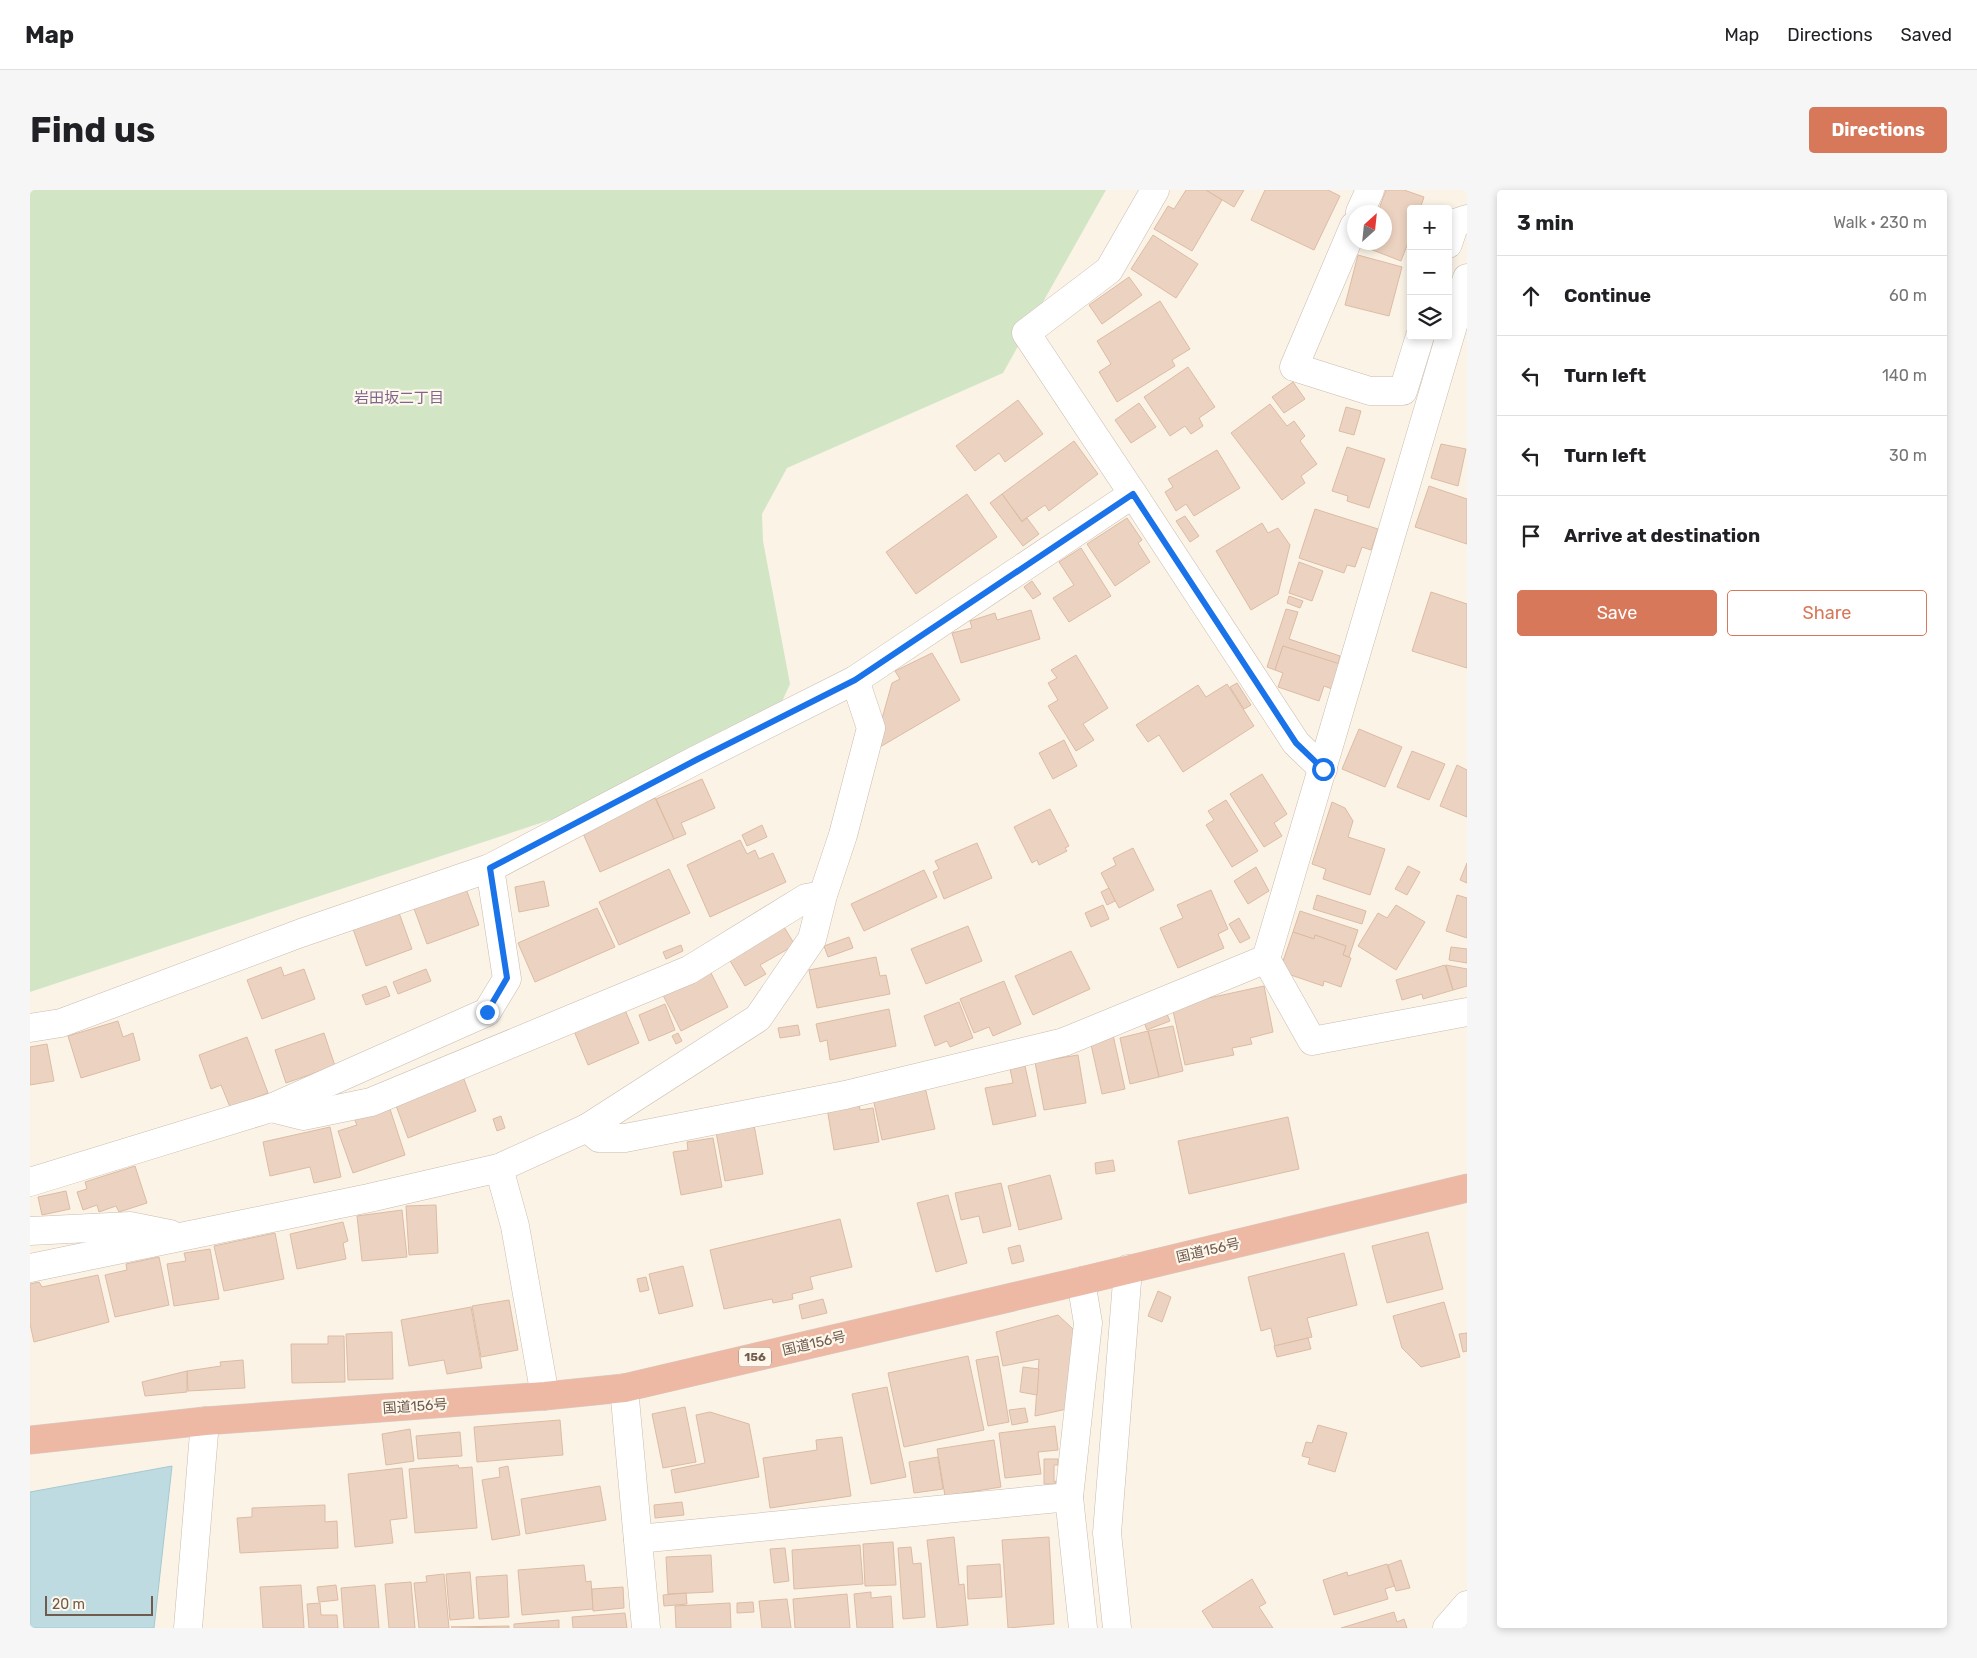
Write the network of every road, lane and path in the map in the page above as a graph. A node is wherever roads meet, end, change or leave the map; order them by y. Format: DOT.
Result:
graph roads {
  1 [pos="1155,190"];
  2 [pos="1370,190"];
  3 [pos="1363,205"];
  4 [pos="1467,219"];
  5 [pos="1452,234"];
  6 [pos="1347,242"];
  7 [pos="1467,278"];
  8 [pos="1419,340"];
  9 [pos="1133,494"];
  10 [pos="855,680"];
  11 [pos="1323,769"];
  12 [pos="490,868"];
  13 [pos="823,895"];
  14 [pos="1266,959"];
  15 [pos="1467,1012"];
  16 [pos="30,1028"];
  17 [pos="271,1108"];
  18 [pos="587,1128"];
  19 [pos="499,1168"];
  20 [pos="30,1182"];
  21 [pos="1467,1188"];
  22 [pos="30,1231"];
  23 [pos="184,1236"];
  24 [pos="30,1268"];
  25 [pos="1128,1269"];
  26 [pos="1080,1281"];
  27 [pos="624,1388"];
  28 [pos="546,1396"];
  29 [pos="205,1422"];
  30 [pos="30,1440"];
  31 [pos="1069,1497"];
  32 [pos="638,1539"];
  33 [pos="1467,1605"];
  34 [pos="188,1628"];
  35 [pos="646,1628"];
  36 [pos="1083,1628"];
  37 [pos="1117,1628"];
  38 [pos="1447,1628"];
  1 -- 9 [label="street"];
  2 -- 3 [label="street"];
  4 -- 5 [label="street"];
  6 -- 8 [label="street"];
  7 -- 11 [label="street"];
  9 -- 10 [label="street"];
  9 -- 11 [label="street"];
  10 -- 12 [label="street"];
  10 -- 13 [label="street"];
  11 -- 14 [label="street"];
  12 -- 16 [label="street"];
  12 -- 17 [label="street"];
  13 -- 17 [label="street"];
  13 -- 18 [label="street"];
  14 -- 15 [label="street"];
  14 -- 18 [label="street"];
  17 -- 20 [label="street"];
  18 -- 19 [label="street"];
  19 -- 23 [label="street"];
  19 -- 28 [label="street"];
  21 -- 25 [label="highway, 国道156号 / 156"];
  22 -- 23 [label="street"];
  23 -- 24 [label="street"];
  25 -- 26 [label="highway, 国道156号 / 156"];
  25 -- 37 [label="street"];
  26 -- 27 [label="highway, 国道156号 / 156"];
  26 -- 31 [label="street"];
  27 -- 28 [label="highway, 国道156号 / 156"];
  27 -- 32 [label="street"];
  28 -- 29 [label="highway, 国道156号 / 156"];
  29 -- 30 [label="highway, 国道156号 / 156"];
  29 -- 34 [label="street"];
  31 -- 32 [label="street"];
  31 -- 36 [label="street"];
  32 -- 35 [label="street"];
  33 -- 38 [label="street"];
}
